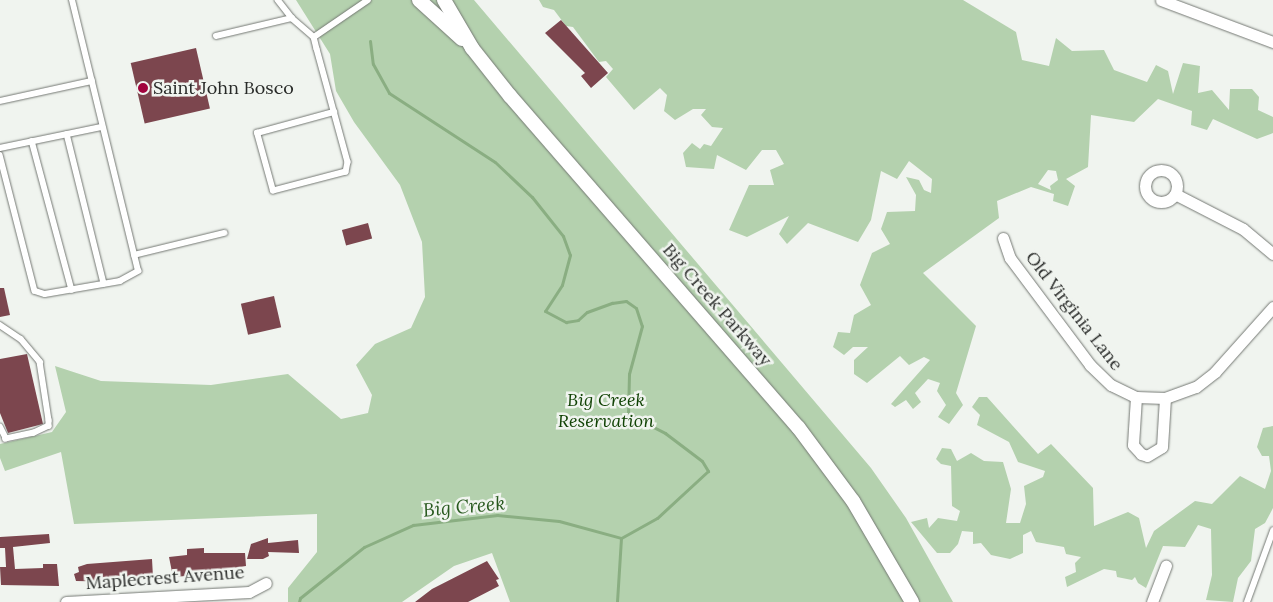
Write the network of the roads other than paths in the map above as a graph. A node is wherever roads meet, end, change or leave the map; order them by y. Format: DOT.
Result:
graph roads {
  1 [pos="72,0"];
  2 [pos="278,0"];
  3 [pos="368,0"];
  4 [pos="419,0"];
  5 [pos="444,0"];
  6 [pos="1161,0"];
  7 [pos="292,18"];
  8 [pos="216,36"];
  9 [pos="314,37"];
  10 [pos="1273,42"];
  11 [pos="472,48"];
  12 [pos="92,81"];
  13 [pos="0,101"];
  14 [pos="334,112"];
  15 [pos="101,126"];
  16 [pos="67,134"];
  17 [pos="32,141"];
  18 [pos="0,148"];
  19 [pos="0,154"];
  20 [pos="1175,194"];
  21 [pos="224,233"];
  22 [pos="1002,238"];
  23 [pos="1273,254"];
  24 [pos="134,255"];
  25 [pos="104,284"];
  26 [pos="72,290"];
  27 [pos="1273,307"];
  28 [pos="0,325"];
  29 [pos="1136,397"];
  30 [pos="1165,398"];
  31 [pos="0,427"];
  32 [pos="1273,531"];
  33 [pos="1166,566"];
  34 [pos="266,583"];
  35 [pos="66,602"];
  36 [pos="912,602"];
  37 [pos="1152,602"];
  38 [pos="1247,602"];
  1 -- 12 [label="lane"];
  2 -- 7 [label="lane"];
  3 -- 9 [label="lane"];
  4 -- 11 [label="street, Big Creek Parkway"];
  5 -- 11 [label="street, Big Creek Parkway"];
  6 -- 10 [label="street"];
  7 -- 8 [label="lane"];
  7 -- 9 [label="lane"];
  9 -- 14 [label="lane"];
  11 -- 36 [label="street, Big Creek Parkway"];
  12 -- 13 [label="lane"];
  12 -- 15 [label="lane"];
  14 -- 14 [label="lane"];
  15 -- 16 [label="lane"];
  15 -- 24 [label="lane"];
  16 -- 17 [label="lane"];
  16 -- 25 [label="lane"];
  17 -- 18 [label="lane"];
  17 -- 26 [label="lane"];
  19 -- 26 [label="lane"];
  20 -- 23 [label="street"];
  21 -- 24 [label="lane"];
  22 -- 29 [label="street, Old Virginia Lane"];
  24 -- 25 [label="lane"];
  25 -- 26 [label="lane"];
  27 -- 30 [label="street, Old Virginia Lane"];
  28 -- 31 [label="lane"];
  29 -- 30 [label="street, Old Virginia Lane"];
  29 -- 30 [label="street"];
  32 -- 38 [label="lane"];
  33 -- 37 [label="street"];
  34 -- 35 [label="street, Maplecrest Avenue"];
}
